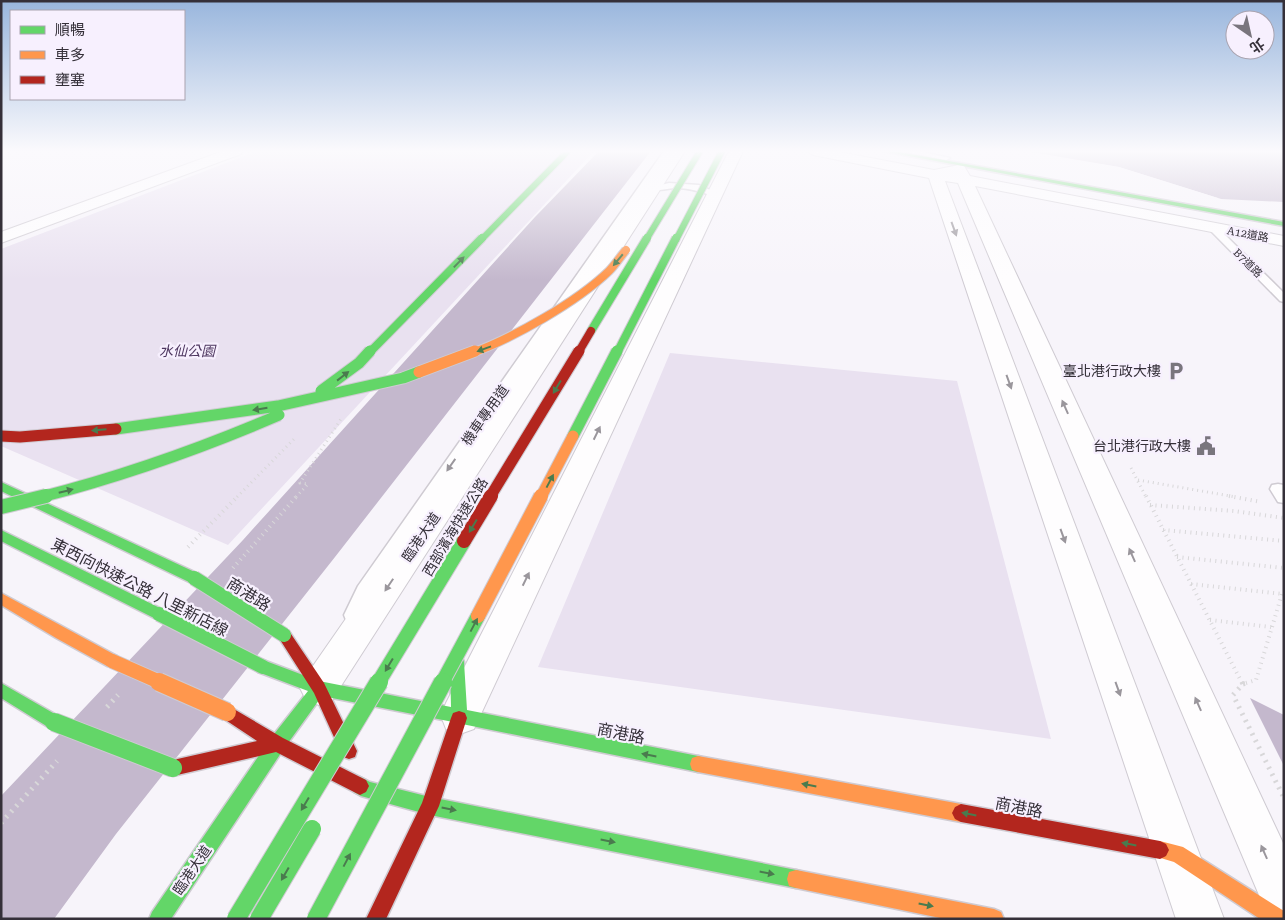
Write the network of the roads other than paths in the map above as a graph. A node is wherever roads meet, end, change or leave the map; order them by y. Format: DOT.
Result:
graph roads {
  1 [pos="120,194"];
  2 [pos="526,194"];
  3 [pos="638,194"];
  4 [pos="649,194"];
  5 [pos="669,194"];
  6 [pos="674,194"];
  7 [pos="680,194"];
  8 [pos="696,194"];
  9 [pos="698,194"];
  10 [pos="715,194"];
  11 [pos="960,194"];
  12 [pos="962,194"];
  13 [pos="1064,194"];
  14 [pos="1126,194"];
  15 [pos="1134,194"];
  16 [pos="1208,220"];
  17 [pos="1284,222"];
  18 [pos="1284,229"];
  19 [pos="1,238"];
  20 [pos="1284,241"];
  21 [pos="1284,299"];
  22 [pos="1,436"];
  23 [pos="512,484"];
  24 [pos="1,486"];
  25 [pos="1,507"];
  26 [pos="1,535"];
  27 [pos="493,563"];
  28 [pos="1,598"];
  29 [pos="456,630"];
  30 [pos="319,688"];
  31 [pos="1,690"];
  32 [pos="392,690"];
  33 [pos="378,715"];
  34 [pos="459,718"];
  35 [pos="277,744"];
  36 [pos="358,750"];
  37 [pos="338,784"];
  38 [pos="365,794"];
  39 [pos="430,806"];
  40 [pos="318,818"];
  41 [pos="1177,853"];
  42 [pos="1284,897"];
  43 [pos="159,919"];
  44 [pos="236,919"];
  45 [pos="259,919"];
  46 [pos="316,919"];
  47 [pos="376,919"];
  48 [pos="994,919"];
  49 [pos="1200,919"];
  50 [pos="1278,919"];
  1 -- 19 [label="street"];
  25 -- 2 [label="main road, one-way, bridge"];
  3 -- 30 [label="lane, 機車專用道, one-way"];
  4 -- 30 [label="street, 臨港大道, one-way"];
  5 -- 22 [label="main road, one-way, bridge"];
  6 -- 44 [label="main road, 西部濱海快速公路, one-way, bridge"];
  7 -- 23 [label="main road"];
  8 -- 27 [label="main road"];
  46 -- 9 [label="main road, one-way, bridge"];
  34 -- 10 [label="street, one-way"];
  11 -- 41 [label="street, one-way"];
  42 -- 12 [label="street, one-way"];
  13 -- 16 [label="street"];
  14 -- 17 [label="main road"];
  15 -- 17 [label="lane"];
  16 -- 18 [label="street, A12道路"];
  16 -- 20 [label="street, A12道路"];
  16 -- 21 [label="lane, B7道路"];
  24 -- 30 [label="main road, 商港路, bridge"];
  26 -- 30 [label="main road, 東西向快速公路 八里新店線, bridge"];
  28 -- 35 [label="main road, bridge"];
  29 -- 34 [label="main road"];
  30 -- 34 [label="main road, 商港路"];
  30 -- 35 [label="main road, 臨港大道"];
  30 -- 38 [label="main road"];
  31 -- 35 [label="main road, bridge"];
  32 -- 33 [label="main road"];
  34 -- 39 [label="main road"];
  41 -- 34 [label="main road, 商港路, one-way"];
  35 -- 38 [label="main road"];
  35 -- 43 [label="main road, 臨港大道"];
  36 -- 37 [label="main road"];
  38 -- 39 [label="main road"];
  39 -- 47 [label="main road"];
  39 -- 48 [label="main road, one-way"];
  40 -- 45 [label="main road, one-way, bridge"];
  41 -- 49 [label="street"];
  41 -- 50 [label="main road, 商港路"];
}
